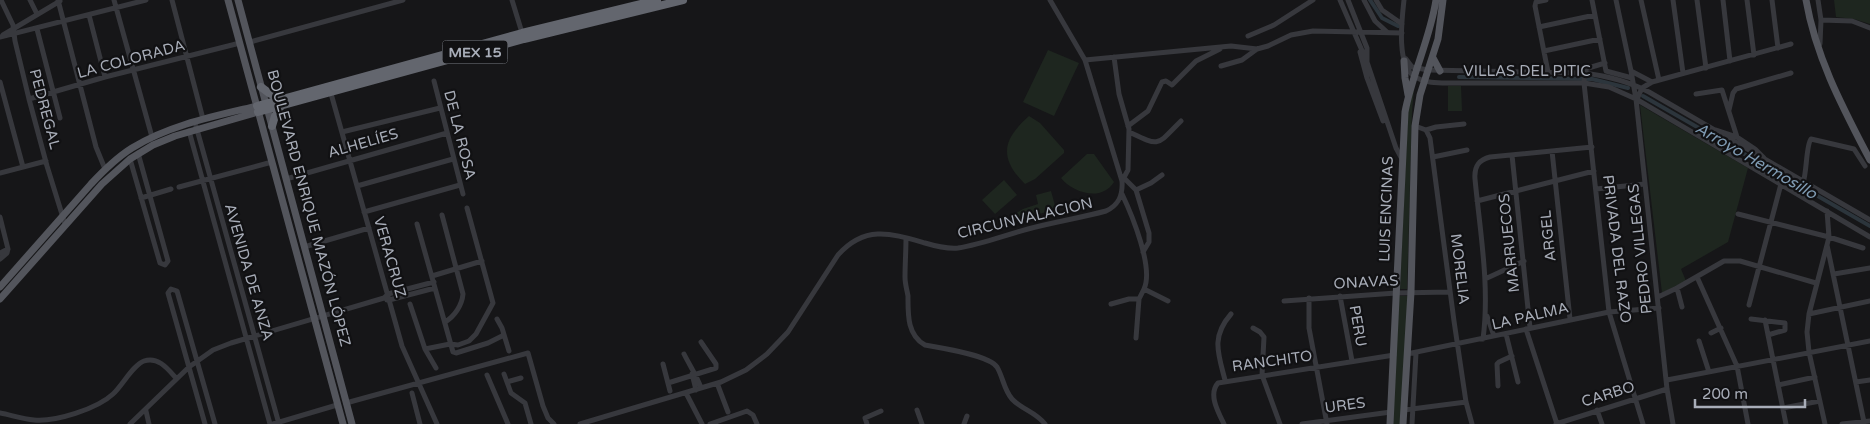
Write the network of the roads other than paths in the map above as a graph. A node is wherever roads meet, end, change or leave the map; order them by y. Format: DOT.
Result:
graph roads {
  1 [pos="1,0"];
  2 [pos="30,0"];
  3 [pos="114,0"];
  4 [pos="142,0"];
  5 [pos="172,0"];
  6 [pos="228,0"];
  7 [pos="238,0"];
  8 [pos="403,0"];
  9 [pos="512,0"];
  10 [pos="657,0"];
  11 [pos="683,0"];
  12 [pos="1050,0"];
  13 [pos="1314,0"];
  14 [pos="1340,0"];
  15 [pos="1348,0"];
  16 [pos="1364,0"];
  17 [pos="1376,0"];
  18 [pos="1404,0"];
  19 [pos="1436,0"];
  20 [pos="1444,0"];
  21 [pos="1546,0"];
  22 [pos="1592,0"];
  23 [pos="1616,0"];
  24 [pos="1641,0"];
  25 [pos="1672,0"];
  26 [pos="1697,0"];
  27 [pos="1723,0"];
  28 [pos="1747,0"];
  29 [pos="1772,0"];
  30 [pos="1807,0"];
  31 [pos="1818,0"];
  32 [pos="60,1"];
  33 [pos="116,8"];
  34 [pos="37,14"];
  35 [pos="89,15"];
  36 [pos="1595,15"];
  37 [pos="1821,20"];
  38 [pos="64,22"];
  39 [pos="1402,24"];
  40 [pos="1539,27"];
  41 [pos="37,28"];
  42 [pos="1870,28"];
  43 [pos="14,31"];
  44 [pos="1355,32"];
  45 [pos="1362,32"];
  46 [pos="1387,33"];
  47 [pos="1402,33"];
  48 [pos="1428,34"];
  49 [pos="523,36"];
  50 [pos="1248,36"];
  51 [pos="1439,36"];
  52 [pos="0,37"];
  53 [pos="1600,39"];
  54 [pos="250,42"];
  55 [pos="240,43"];
  56 [pos="1792,44"];
  57 [pos="1820,44"];
  58 [pos="1361,46"];
  59 [pos="1224,47"];
  60 [pos="1778,48"];
  61 [pos="1257,49"];
  62 [pos="1544,51"];
  63 [pos="1754,55"];
  64 [pos="187,57"];
  65 [pos="1114,57"];
  66 [pos="1404,58"];
  67 [pos="1433,58"];
  68 [pos="1085,60"];
  69 [pos="1730,61"];
  70 [pos="1367,62"];
  71 [pos="1605,62"];
  72 [pos="1221,66"];
  73 [pos="1418,68"];
  74 [pos="1706,68"];
  75 [pos="132,70"];
  76 [pos="1428,70"];
  77 [pos="1440,71"];
  78 [pos="1631,71"];
  79 [pos="1453,72"];
  80 [pos="1548,72"];
  81 [pos="1584,73"];
  82 [pos="1683,73"];
  83 [pos="1791,73"];
  84 [pos="105,77"];
  85 [pos="1415,77"];
  86 [pos="1632,78"];
  87 [pos="1425,80"];
  88 [pos="1659,80"];
  89 [pos="434,81"];
  90 [pos="0,82"];
  91 [pos="1652,82"];
  92 [pos="1453,83"];
  93 [pos="1584,83"];
  94 [pos="1634,84"];
  95 [pos="81,85"];
  96 [pos="262,87"];
  97 [pos="1642,88"];
  98 [pos="330,89"];
  99 [pos="54,92"];
  100 [pos="1696,94"];
  101 [pos="1408,96"];
  102 [pos="29,99"];
  103 [pos="1636,99"];
  104 [pos="282,103"];
  105 [pos="267,107"];
  106 [pos="440,108"];
  107 [pos="258,109"];
  108 [pos="1728,110"];
  109 [pos="60,118"];
  110 [pos="204,120"];
  111 [pos="1181,121"];
  112 [pos="1383,121"];
  113 [pos="1464,124"];
  114 [pos="272,126"];
  115 [pos="1415,126"];
  116 [pos="197,127"];
  117 [pos="1129,129"];
  118 [pos="1426,130"];
  119 [pos="1714,130"];
  120 [pos="189,131"];
  121 [pos="342,132"];
  122 [pos="446,133"];
  123 [pos="1737,136"];
  124 [pos="152,137"];
  125 [pos="1592,146"];
  126 [pos="1467,150"];
  127 [pos="1552,151"];
  128 [pos="1870,152"];
  129 [pos="138,153"];
  130 [pos="1512,155"];
  131 [pos="204,156"];
  132 [pos="1433,157"];
  133 [pos="130,158"];
  134 [pos="196,158"];
  135 [pos="454,159"];
  136 [pos="1402,159"];
  137 [pos="46,160"];
  138 [pos="350,160"];
  139 [pos="1765,160"];
  140 [pos="1870,160"];
  141 [pos="272,162"];
  142 [pos="1865,166"];
  143 [pos="23,167"];
  144 [pos="105,169"];
  145 [pos="1594,171"];
  146 [pos="0,173"];
  147 [pos="1162,174"];
  148 [pos="210,179"];
  149 [pos="286,179"];
  150 [pos="1123,180"];
  151 [pos="202,181"];
  152 [pos="1555,181"];
  153 [pos="1804,183"];
  154 [pos="1645,184"];
  155 [pos="1781,184"];
  156 [pos="460,185"];
  157 [pos="357,186"];
  158 [pos="179,187"];
  159 [pos="171,189"];
  160 [pos="1596,189"];
  161 [pos="1136,190"];
  162 [pos="1516,191"];
  163 [pos="463,194"];
  164 [pos="1122,194"];
  165 [pos="149,195"];
  166 [pos="141,198"];
  167 [pos="1477,201"];
  168 [pos="467,208"];
  169 [pos="1827,211"];
  170 [pos="364,212"];
  171 [pos="1738,214"];
  172 [pos="155,215"];
  173 [pos="442,216"];
  174 [pos="0,217"];
  175 [pos="146,218"];
  176 [pos="1870,220"];
  177 [pos="64,221"];
  178 [pos="1771,223"];
  179 [pos="417,224"];
  180 [pos="369,228"];
  181 [pos="1829,237"];
  182 [pos="1870,237"];
  183 [pos="906,238"];
  184 [pos="1827,245"];
  185 [pos="304,248"];
  186 [pos="1863,248"];
  187 [pos="8,249"];
  188 [pos="1143,252"];
  189 [pos="0,253"];
  190 [pos="0,259"];
  191 [pos="1524,261"];
  192 [pos="482,262"];
  193 [pos="234,265"];
  194 [pos="1758,266"];
  195 [pos="226,268"];
  196 [pos="1870,268"];
  197 [pos="457,269"];
  198 [pos="1834,274"];
  199 [pos="1697,277"];
  200 [pos="1485,279"];
  201 [pos="434,282"];
  202 [pos="1816,283"];
  203 [pos="0,287"];
  204 [pos="1677,288"];
  205 [pos="1144,289"];
  206 [pos="1411,292"];
  207 [pos="1450,292"];
  208 [pos="1396,293"];
  209 [pos="1340,296"];
  210 [pos="1658,297"];
  211 [pos="387,298"];
  212 [pos="1309,298"];
  213 [pos="0,299"];
  214 [pos="1139,299"];
  215 [pos="1168,301"];
  216 [pos="1284,301"];
  217 [pos="1870,301"];
  218 [pos="410,304"];
  219 [pos="1111,304"];
  220 [pos="1749,305"];
  221 [pos="1682,307"];
  222 [pos="1841,307"];
  223 [pos="1659,308"];
  224 [pos="1609,312"];
  225 [pos="1486,313"];
  226 [pos="1231,314"];
  227 [pos="1809,314"];
  228 [pos="323,316"];
  229 [pos="314,319"];
  230 [pos="1570,319"];
  231 [pos="1751,319"];
  232 [pos="497,320"];
  233 [pos="1765,320"];
  234 [pos="445,322"];
  235 [pos="1253,328"];
  236 [pos="1721,328"];
  237 [pos="1528,329"];
  238 [pos="1711,333"];
  239 [pos="1506,334"];
  240 [pos="504,335"];
  241 [pos="1768,335"];
  242 [pos="254,336"];
  243 [pos="1494,336"];
  244 [pos="246,338"];
  245 [pos="1136,338"];
  246 [pos="1483,339"];
  247 [pos="1699,341"];
  248 [pos="1870,341"];
  249 [pos="701,342"];
  250 [pos="450,344"];
  251 [pos="1848,344"];
  252 [pos="1458,345"];
  253 [pos="425,350"];
  254 [pos="509,351"];
  255 [pos="1416,352"];
  256 [pos="1809,352"];
  257 [pos="684,354"];
  258 [pos="1407,354"];
  259 [pos="1394,355"];
  260 [pos="1512,356"];
  261 [pos="1772,358"];
  262 [pos="196,361"];
  263 [pos="1352,361"];
  264 [pos="663,364"];
  265 [pos="188,366"];
  266 [pos="1737,366"];
  267 [pos="436,368"];
  268 [pos="1316,368"];
  269 [pos="1709,372"];
  270 [pos="504,374"];
  271 [pos="694,374"];
  272 [pos="487,375"];
  273 [pos="1262,375"];
  274 [pos="1815,377"];
  275 [pos="176,378"];
  276 [pos="521,378"];
  277 [pos="1225,380"];
  278 [pos="1667,380"];
  279 [pos="1870,380"];
  280 [pos="507,382"];
  281 [pos="1518,382"];
  282 [pos="1856,382"];
  283 [pos="418,383"];
  284 [pos="717,383"];
  285 [pos="668,384"];
  286 [pos="1778,385"];
  287 [pos="1498,386"];
  288 [pos="699,389"];
  289 [pos="1667,389"];
  290 [pos="670,390"];
  291 [pos="412,393"];
  292 [pos="686,393"];
  293 [pos="1635,399"];
  294 [pos="1820,401"];
  295 [pos="1466,402"];
  296 [pos="346,403"];
  297 [pos="337,405"];
  298 [pos="1783,408"];
  299 [pos="1413,409"];
  300 [pos="146,410"];
  301 [pos="917,410"];
  302 [pos="1404,410"];
  303 [pos="1597,410"];
  304 [pos="881,411"];
  305 [pos="728,412"];
  306 [pos="1391,412"];
  307 [pos="0,413"];
  308 [pos="967,416"];
  309 [pos="548,418"];
  310 [pos="137,421"];
  311 [pos="1867,421"];
  312 [pos="1327,422"];
  313 [pos="530,423"];
  314 [pos="130,424"];
  315 [pos="149,424"];
  316 [pos="204,424"];
  317 [pos="215,424"];
  318 [pos="275,424"];
  319 [pos="342,424"];
  320 [pos="352,424"];
  321 [pos="420,424"];
  322 [pos="437,424"];
  323 [pos="508,424"];
  324 [pos="549,424"];
  325 [pos="554,424"];
  326 [pos="580,424"];
  327 [pos="702,424"];
  328 [pos="710,424"];
  329 [pos="757,424"];
  330 [pos="867,424"];
  331 [pos="922,424"];
  332 [pos="964,424"];
  333 [pos="1045,424"];
  334 [pos="1224,424"];
  335 [pos="1280,424"];
  336 [pos="1302,424"];
  337 [pos="1390,424"];
  338 [pos="1403,424"];
  339 [pos="1412,424"];
  340 [pos="1472,424"];
  341 [pos="1556,424"];
  342 [pos="1602,424"];
  343 [pos="1643,424"];
  344 [pos="1672,424"];
  345 [pos="1748,424"];
  346 [pos="1786,424"];
  347 [pos="1825,424"];
  348 [pos="1842,424"];
  1 -- 43 [label="street, PEDREGAL"];
  2 -- 34 [label="street"];
  3 -- 33 [label="street"];
  4 -- 33 [label="street"];
  5 -- 64 [label="street"];
  6 -- 55 [label="main road, BOULEVARD ENRIQUE MAZÓN LÓPEZ"];
  7 -- 54 [label="main road, BOULEVARD ENRIQUE MAZÓN LÓPEZ"];
  8 -- 54 [label="street"];
  9 -- 49 [label="street"];
  10 -- 49 [label="highway, MEX 15"];
  11 -- 49 [label="highway, MEX 15"];
  12 -- 68 [label="street"];
  13 -- 50 [label="street"];
  14 -- 44 [label="street"];
  15 -- 45 [label="street"];
  16 -- 46 [label="street"];
  17 -- 39 [label="street"];
  18 -- 39 [label="street"];
  19 -- 48 [label="main road, LUIS ENCINAS"];
  20 -- 51 [label="main road"];
  21 -- 40 [label="street"];
  22 -- 36 [label="street"];
  23 -- 78 [label="street, PEDRO VILLEGAS"];
  24 -- 88 [label="street"];
  25 -- 82 [label="street"];
  26 -- 74 [label="street"];
  27 -- 69 [label="street"];
  28 -- 63 [label="street"];
  29 -- 60 [label="street"];
  30 -- 57 [label="main road"];
  30 -- 140 [label="main road"];
  31 -- 37 [label="street"];
  32 -- 34 [label="street"];
  32 -- 38 [label="street"];
  33 -- 35 [label="street"];
  33 -- 75 [label="street"];
  34 -- 43 [label="street"];
  35 -- 38 [label="street"];
  35 -- 84 [label="street"];
  36 -- 40 [label="street"];
  36 -- 53 [label="street"];
  37 -- 42 [label="street"];
  37 -- 57 [label="street"];
  38 -- 41 [label="street"];
  38 -- 95 [label="street"];
  39 -- 47 [label="street"];
  40 -- 62 [label="street"];
  41 -- 43 [label="street"];
  41 -- 99 [label="street"];
  43 -- 52 [label="street"];
  43 -- 102 [label="street, PEDREGAL"];
  44 -- 45 [label="street"];
  44 -- 58 [label="street"];
  44 -- 61 [label="street"];
  45 -- 46 [label="street"];
  45 -- 70 [label="street"];
  46 -- 47 [label="street"];
  47 -- 66 [label="street"];
  48 -- 51 [label="main road"];
  48 -- 73 [label="main road, LUIS ENCINAS"];
  49 -- 98 [label="highway, MEX 15"];
  51 -- 67 [label="main road"];
  53 -- 62 [label="street"];
  53 -- 71 [label="street"];
  54 -- 96 [label="main road, BOULEVARD ENRIQUE MAZÓN LÓPEZ"];
  55 -- 64 [label="street, LA COLORADA"];
  55 -- 107 [label="main road, BOULEVARD ENRIQUE MAZÓN LÓPEZ"];
  56 -- 60 [label="street"];
  57 -- 128 [label="main road"];
  58 -- 70 [label="street"];
  58 -- 112 [label="street"];
  59 -- 61 [label="street"];
  59 -- 65 [label="street"];
  59 -- 117 [label="street"];
  60 -- 63 [label="street"];
  61 -- 72 [label="street"];
  62 -- 80 [label="street"];
  63 -- 69 [label="street"];
  64 -- 75 [label="street, LA COLORADA"];
  64 -- 110 [label="street"];
  65 -- 68 [label="street"];
  65 -- 117 [label="street"];
  66 -- 73 [label="street"];
  66 -- 85 [label="street"];
  66 -- 101 [label="main road"];
  67 -- 76 [label="main road"];
  67 -- 77 [label="main road"];
  68 -- 150 [label="street"];
  69 -- 74 [label="street"];
  70 -- 136 [label="street"];
  71 -- 81 [label="street"];
  71 -- 86 [label="street"];
  73 -- 76 [label="street, VILLAS DEL PITIC"];
  73 -- 85 [label="main road, LUIS ENCINAS"];
  74 -- 82 [label="street"];
  75 -- 84 [label="street, LA COLORADA"];
  75 -- 124 [label="street"];
  76 -- 77 [label="street, VILLAS DEL PITIC"];
  76 -- 87 [label="main road"];
  77 -- 79 [label="street, VILLAS DEL PITIC"];
  78 -- 86 [label="street, PEDRO VILLEGAS"];
  78 -- 91 [label="street"];
  79 -- 80 [label="street, VILLAS DEL PITIC"];
  79 -- 92 [label="street"];
  80 -- 81 [label="street, VILLAS DEL PITIC"];
  81 -- 93 [label="street, PRIVADA DEL RAZO"];
  81 -- 94 [label="street, VILLAS DEL PITIC"];
  82 -- 88 [label="street"];
  83 -- 108 [label="street"];
  84 -- 95 [label="street, LA COLORADA"];
  85 -- 87 [label="street, VILLAS DEL PITIC"];
  85 -- 101 [label="main road, LUIS ENCINAS"];
  86 -- 94 [label="street, PEDRO VILLEGAS"];
  87 -- 92 [label="street, VILLAS DEL PITIC"];
  87 -- 115 [label="main road"];
  88 -- 91 [label="street"];
  89 -- 106 [label="street, DE LA ROSA"];
  90 -- 143 [label="street"];
  91 -- 97 [label="street"];
  92 -- 93 [label="street, VILLAS DEL PITIC"];
  93 -- 103 [label="street, VILLAS DEL PITIC"];
  93 -- 125 [label="street, PRIVADA DEL RAZO"];
  94 -- 97 [label="street, VILLAS DEL PITIC"];
  94 -- 103 [label="street, PEDRO VILLEGAS"];
  95 -- 99 [label="street, LA COLORADA"];
  95 -- 144 [label="street"];
  96 -- 104 [label="highway"];
  96 -- 105 [label="main road, BOULEVARD ENRIQUE MAZÓN LÓPEZ"];
  97 -- 103 [label="street"];
  97 -- 119 [label="street, VILLAS DEL PITIC"];
  98 -- 104 [label="highway, MEX 15"];
  98 -- 121 [label="street, VERACRUZ"];
  99 -- 102 [label="street, LA COLORADA"];
  99 -- 109 [label="street"];
  100 -- 108 [label="street"];
  101 -- 136 [label="main road, LUIS ENCINAS"];
  102 -- 137 [label="street, PEDREGAL"];
  103 -- 154 [label="street, PEDRO VILLEGAS"];
  103 -- 155 [label="street, VILLAS DEL PITIC"];
  104 -- 105 [label="highway, MEX 15"];
  104 -- 114 [label="highway"];
  105 -- 107 [label="highway"];
  105 -- 114 [label="main road, BOULEVARD ENRIQUE MAZÓN LÓPEZ"];
  106 -- 121 [label="street"];
  106 -- 122 [label="street, DE LA ROSA"];
  107 -- 110 [label="main road"];
  107 -- 116 [label="main road"];
  107 -- 141 [label="main road, BOULEVARD ENRIQUE MAZÓN LÓPEZ"];
  108 -- 123 [label="street"];
  110 -- 116 [label="main road"];
  110 -- 124 [label="main road"];
  111 -- 117 [label="street"];
  113 -- 118 [label="street"];
  114 -- 149 [label="main road, BOULEVARD ENRIQUE MAZÓN LÓPEZ"];
  115 -- 118 [label="street"];
  115 -- 206 [label="main road"];
  116 -- 120 [label="main road"];
  116 -- 131 [label="street, AVENIDA DE ANZA"];
  117 -- 150 [label="street"];
  118 -- 132 [label="street, MORELIA"];
  119 -- 123 [label="street"];
  119 -- 139 [label="street, VILLAS DEL PITIC"];
  120 -- 129 [label="main road"];
  120 -- 134 [label="street, AVENIDA DE ANZA"];
  121 -- 138 [label="street, VERACRUZ"];
  122 -- 135 [label="street, DE LA ROSA"];
  122 -- 138 [label="street, ALHELÍES"];
  123 -- 139 [label="street"];
  124 -- 133 [label="main road"];
  124 -- 144 [label="main road"];
  125 -- 127 [label="street"];
  125 -- 145 [label="street, PRIVADA DEL RAZO"];
  126 -- 132 [label="street"];
  127 -- 130 [label="street"];
  127 -- 152 [label="street, ARGEL"];
  129 -- 133 [label="main road"];
  129 -- 165 [label="street"];
  130 -- 162 [label="street, MARRUECOS"];
  130 -- 167 [label="street"];
  131 -- 134 [label="street"];
  131 -- 148 [label="street, AVENIDA DE ANZA"];
  132 -- 207 [label="street, MORELIA"];
  133 -- 166 [label="street"];
  133 -- 177 [label="main road"];
  134 -- 151 [label="street, AVENIDA DE ANZA"];
  135 -- 156 [label="street, DE LA ROSA"];
  135 -- 157 [label="street"];
  136 -- 208 [label="main road, LUIS ENCINAS"];
  137 -- 143 [label="street"];
  137 -- 177 [label="street, PEDREGAL"];
  138 -- 149 [label="street, ALHELÍES"];
  138 -- 157 [label="street, VERACRUZ"];
  139 -- 153 [label="street, VILLAS DEL PITIC"];
  141 -- 148 [label="street"];
  141 -- 229 [label="main road, BOULEVARD ENRIQUE MAZÓN LÓPEZ"];
  142 -- 153 [label="street"];
  143 -- 146 [label="street"];
  144 -- 177 [label="main road"];
  145 -- 152 [label="street"];
  145 -- 160 [label="street, PRIVADA DEL RAZO"];
  147 -- 161 [label="street"];
  148 -- 151 [label="street"];
  148 -- 193 [label="street, AVENIDA DE ANZA"];
  149 -- 185 [label="main road, BOULEVARD ENRIQUE MAZÓN LÓPEZ"];
  150 -- 161 [label="street"];
  150 -- 164 [label="street"];
  151 -- 158 [label="street"];
  151 -- 195 [label="street, AVENIDA DE ANZA"];
  152 -- 162 [label="street"];
  152 -- 230 [label="street, ARGEL"];
  153 -- 176 [label="street, VILLAS DEL PITIC"];
  154 -- 160 [label="street"];
  154 -- 210 [label="street, PEDRO VILLEGAS"];
  155 -- 169 [label="street, VILLAS DEL PITIC"];
  155 -- 178 [label="street"];
  156 -- 163 [label="street, DE LA ROSA"];
  156 -- 170 [label="street"];
  157 -- 170 [label="street, VERACRUZ"];
  159 -- 165 [label="street"];
  160 -- 224 [label="street, PRIVADA DEL RAZO"];
  161 -- 188 [label="street"];
  162 -- 167 [label="street"];
  162 -- 191 [label="street, MARRUECOS"];
  164 -- 183 [label="street, CIRCUNVALACION"];
  164 -- 188 [label="street"];
  165 -- 166 [label="street"];
  165 -- 172 [label="street"];
  166 -- 175 [label="street"];
  167 -- 200 [label="street"];
  168 -- 192 [label="street"];
  169 -- 181 [label="street"];
  169 -- 182 [label="street, VILLAS DEL PITIC"];
  170 -- 180 [label="street, VERACRUZ"];
  171 -- 178 [label="street"];
  172 -- 175 [label="street"];
  172 -- 175 [label="street"];
  173 -- 197 [label="street"];
  174 -- 187 [label="street"];
  177 -- 203 [label="main road"];
  177 -- 213 [label="main road"];
  178 -- 181 [label="street"];
  178 -- 194 [label="street"];
  179 -- 201 [label="street"];
  180 -- 185 [label="street"];
  180 -- 211 [label="street, VERACRUZ"];
  181 -- 184 [label="street"];
  181 -- 186 [label="street"];
  183 -- 284 [label="street, CIRCUNVALACION"];
  183 -- 333 [label="street"];
  184 -- 198 [label="street"];
  184 -- 202 [label="street"];
  185 -- 228 [label="main road, BOULEVARD ENRIQUE MAZÓN LÓPEZ"];
  187 -- 189 [label="street"];
  187 -- 190 [label="street"];
  188 -- 205 [label="street"];
  191 -- 200 [label="street"];
  191 -- 237 [label="street, MARRUECOS"];
  192 -- 197 [label="street"];
  192 -- 250 [label="street"];
  193 -- 195 [label="street"];
  193 -- 242 [label="street, AVENIDA DE ANZA"];
  194 -- 199 [label="street"];
  194 -- 202 [label="street"];
  194 -- 220 [label="street"];
  195 -- 244 [label="street, AVENIDA DE ANZA"];
  196 -- 198 [label="street"];
  197 -- 201 [label="street"];
  197 -- 234 [label="street"];
  198 -- 222 [label="street"];
  199 -- 204 [label="street"];
  199 -- 236 [label="street"];
  200 -- 225 [label="street"];
  201 -- 211 [label="street"];
  201 -- 234 [label="street"];
  202 -- 227 [label="street"];
  204 -- 210 [label="street"];
  204 -- 221 [label="street"];
  205 -- 214 [label="street"];
  205 -- 215 [label="street"];
  206 -- 207 [label="street, ONAVAS"];
  206 -- 208 [label="street, ONAVAS"];
  206 -- 258 [label="main road"];
  207 -- 252 [label="street, MORELIA"];
  208 -- 209 [label="street, ONAVAS"];
  208 -- 259 [label="main road, LUIS ENCINAS"];
  209 -- 212 [label="street, ONAVAS"];
  209 -- 263 [label="street, PERU"];
  210 -- 223 [label="street, PEDRO VILLEGAS"];
  211 -- 228 [label="street"];
  211 -- 283 [label="street, VERACRUZ"];
  212 -- 216 [label="street, ONAVAS"];
  212 -- 268 [label="street"];
  214 -- 219 [label="street"];
  214 -- 245 [label="street"];
  217 -- 222 [label="street"];
  218 -- 253 [label="street"];
  222 -- 227 [label="street"];
  222 -- 251 [label="street"];
  223 -- 224 [label="street, LA PALMA"];
  223 -- 278 [label="street, PEDRO VILLEGAS"];
  224 -- 230 [label="street, LA PALMA"];
  224 -- 293 [label="street, PRIVADA DEL RAZO"];
  225 -- 243 [label="street"];
  225 -- 246 [label="street"];
  226 -- 277 [label="street, RANCHITO"];
  227 -- 256 [label="street"];
  228 -- 229 [label="street"];
  228 -- 296 [label="main road, BOULEVARD ENRIQUE MAZÓN LÓPEZ"];
  229 -- 242 [label="street"];
  229 -- 297 [label="main road, BOULEVARD ENRIQUE MAZÓN LÓPEZ"];
  230 -- 237 [label="street, LA PALMA"];
  231 -- 233 [label="street"];
  232 -- 240 [label="street"];
  233 -- 241 [label="street"];
  233 -- 241 [label="street"];
  234 -- 250 [label="street"];
  235 -- 273 [label="street"];
  236 -- 238 [label="street"];
  236 -- 266 [label="street"];
  237 -- 239 [label="street, LA PALMA"];
  237 -- 341 [label="street, MARRUECOS"];
  239 -- 243 [label="street, LA PALMA"];
  239 -- 260 [label="street"];
  240 -- 250 [label="street"];
  240 -- 254 [label="street"];
  241 -- 261 [label="street"];
  242 -- 244 [label="street"];
  242 -- 318 [label="street, AVENIDA DE ANZA"];
  243 -- 246 [label="street, LA PALMA"];
  244 -- 262 [label="street"];
  244 -- 318 [label="street, AVENIDA DE ANZA"];
  246 -- 252 [label="street, LA PALMA"];
  247 -- 269 [label="street"];
  248 -- 251 [label="street"];
  249 -- 271 [label="street"];
  250 -- 253 [label="street"];
  251 -- 256 [label="street"];
  251 -- 282 [label="street"];
  252 -- 255 [label="street, LA PALMA"];
  252 -- 295 [label="street, MORELIA"];
  253 -- 267 [label="street"];
  255 -- 258 [label="street, LA PALMA"];
  255 -- 299 [label="street"];
  256 -- 261 [label="street"];
  256 -- 274 [label="street"];
  257 -- 271 [label="street"];
  258 -- 302 [label="main road"];
  259 -- 263 [label="street, RANCHITO"];
  259 -- 306 [label="main road, LUIS ENCINAS"];
  260 -- 281 [label="street"];
  260 -- 287 [label="street"];
  261 -- 266 [label="street"];
  261 -- 286 [label="street"];
  262 -- 265 [label="street"];
  262 -- 265 [label="street"];
  262 -- 317 [label="street"];
  263 -- 268 [label="street, RANCHITO"];
  264 -- 285 [label="street"];
  265 -- 275 [label="street"];
  265 -- 316 [label="street"];
  266 -- 269 [label="street"];
  266 -- 345 [label="street"];
  268 -- 273 [label="street, RANCHITO"];
  268 -- 312 [label="street"];
  269 -- 278 [label="street"];
  270 -- 280 [label="street"];
  271 -- 285 [label="street"];
  271 -- 288 [label="street"];
  272 -- 323 [label="street"];
  273 -- 277 [label="street, RANCHITO"];
  273 -- 335 [label="street"];
  274 -- 286 [label="street"];
  274 -- 294 [label="street"];
  275 -- 300 [label="street"];
  275 -- 307 [label="street"];
  276 -- 280 [label="street"];
  277 -- 334 [label="street"];
  278 -- 289 [label="street, PEDRO VILLEGAS"];
  279 -- 282 [label="street"];
  280 -- 313 [label="street"];
  282 -- 311 [label="street"];
  283 -- 296 [label="street"];
  283 -- 309 [label="street"];
  283 -- 322 [label="street, VERACRUZ"];
  284 -- 288 [label="street, CIRCUNVALACION"];
  284 -- 305 [label="street"];
  285 -- 290 [label="street"];
  286 -- 298 [label="street"];
  288 -- 292 [label="street, CIRCUNVALACION"];
  289 -- 293 [label="street, CARBO"];
  289 -- 344 [label="street, PEDRO VILLEGAS"];
  291 -- 321 [label="street"];
  292 -- 326 [label="street, CIRCUNVALACION"];
  292 -- 327 [label="street"];
  293 -- 303 [label="street, CARBO"];
  293 -- 343 [label="street, PRIVADA DEL RAZO"];
  294 -- 298 [label="street"];
  294 -- 347 [label="street"];
  295 -- 299 [label="street"];
  295 -- 340 [label="street, MORELIA"];
  296 -- 320 [label="main road, BOULEVARD ENRIQUE MAZÓN LÓPEZ"];
  297 -- 318 [label="street"];
  297 -- 319 [label="main road, BOULEVARD ENRIQUE MAZÓN LÓPEZ"];
  298 -- 346 [label="street"];
  299 -- 302 [label="street"];
  299 -- 339 [label="street"];
  300 -- 310 [label="street"];
  300 -- 315 [label="street"];
  301 -- 331 [label="street"];
  302 -- 338 [label="main road"];
  303 -- 341 [label="street, CARBO"];
  303 -- 342 [label="street"];
  304 -- 330 [label="street"];
  306 -- 312 [label="street, URES"];
  306 -- 337 [label="main road, LUIS ENCINAS"];
  308 -- 332 [label="street"];
  309 -- 324 [label="street"];
  309 -- 325 [label="street"];
  310 -- 314 [label="street"];
  311 -- 348 [label="street"];
  312 -- 336 [label="street, URES"];
  328 -- 329 [label="street"];
}
